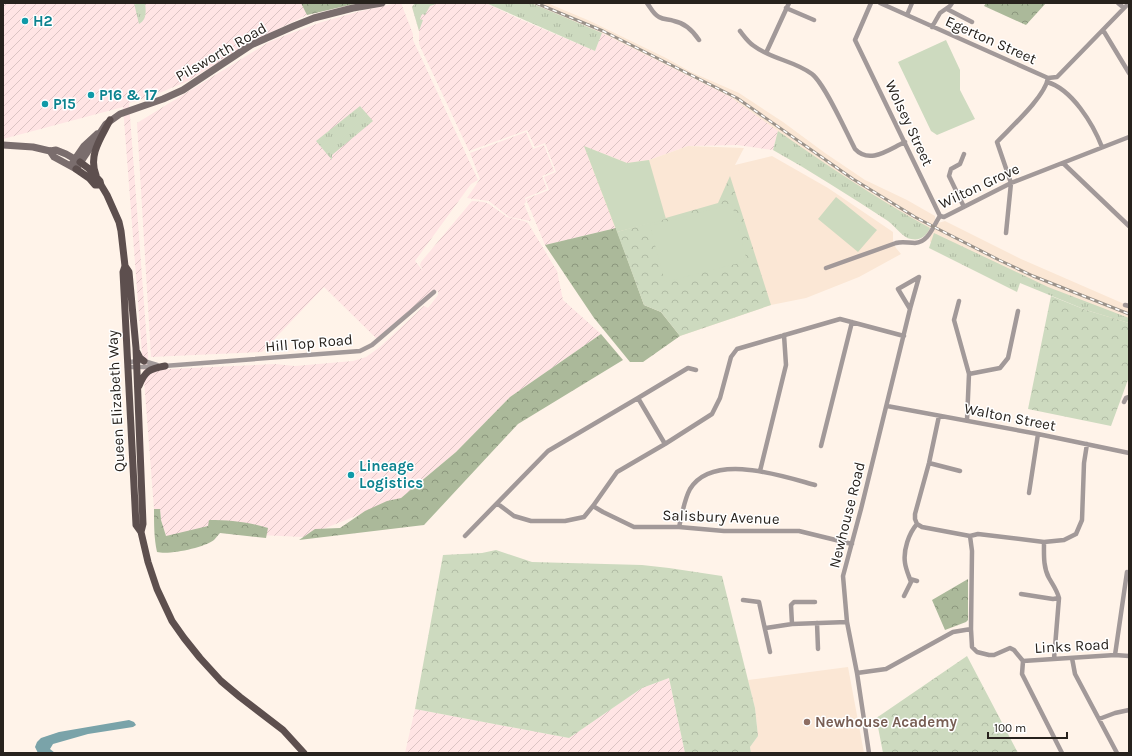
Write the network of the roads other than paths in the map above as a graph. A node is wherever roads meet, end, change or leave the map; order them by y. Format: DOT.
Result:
graph roads {
  1 [pos="382,3"];
  2 [pos="646,3"];
  3 [pos="789,3"];
  4 [pos="871,3"];
  5 [pos="880,3"];
  6 [pos="912,3"];
  7 [pos="952,3"];
  8 [pos="1118,3"];
  9 [pos="1129,3"];
  10 [pos="786,8"];
  11 [pos="1124,8"];
  12 [pos="947,9"];
  13 [pos="907,15"];
  14 [pos="814,20"];
  15 [pos="972,22"];
  16 [pos="932,27"];
  17 [pos="740,30"];
  18 [pos="1103,30"];
  19 [pos="699,40"];
  20 [pos="766,53"];
  21 [pos="1129,73"];
  22 [pos="1048,80"];
  23 [pos="110,120"];
  24 [pos="1129,137"];
  25 [pos="905,142"];
  26 [pos="3,145"];
  27 [pos="1102,147"];
  28 [pos="964,154"];
  29 [pos="1063,163"];
  30 [pos="75,164"];
  31 [pos="97,177"];
  32 [pos="1011,183"];
  33 [pos="101,185"];
  34 [pos="964,207"];
  35 [pos="940,216"];
  36 [pos="1129,225"];
  37 [pos="1006,233"];
  38 [pos="125,266"];
  39 [pos="826,268"];
  40 [pos="434,292"];
  41 [pos="959,301"];
  42 [pos="910,309"];
  43 [pos="1018,311"];
  44 [pos="852,322"];
  45 [pos="784,335"];
  46 [pos="904,336"];
  47 [pos="136,348"];
  48 [pos="144,361"];
  49 [pos="136,364"];
  50 [pos="127,365"];
  51 [pos="165,366"];
  52 [pos="696,370"];
  53 [pos="969,374"];
  54 [pos="138,389"];
  55 [pos="1129,397"];
  56 [pos="638,398"];
  57 [pos="1124,402"];
  58 [pos="887,406"];
  59 [pos="939,416"];
  60 [pos="967,420"];
  61 [pos="1038,434"];
  62 [pos="665,444"];
  63 [pos="1087,444"];
  64 [pos="820,446"];
  65 [pos="1129,453"];
  66 [pos="929,463"];
  67 [pos="760,471"];
  68 [pos="960,471"];
  69 [pos="815,485"];
  70 [pos="1029,493"];
  71 [pos="498,504"];
  72 [pos="594,506"];
  73 [pos="918,524"];
  74 [pos="679,527"];
  75 [pos="141,532"];
  76 [pos="464,536"];
  77 [pos="970,536"];
  78 [pos="1044,542"];
  79 [pos="852,544"];
  80 [pos="1127,572"];
  81 [pos="910,579"];
  82 [pos="917,581"];
  83 [pos="1021,594"];
  84 [pos="904,596"];
  85 [pos="1059,598"];
  86 [pos="743,600"];
  87 [pos="814,602"];
  88 [pos="847,622"];
  89 [pos="817,623"];
  90 [pos="792,624"];
  91 [pos="766,628"];
  92 [pos="971,629"];
  93 [pos="818,648"];
  94 [pos="770,652"];
  95 [pos="1115,655"];
  96 [pos="1129,656"];
  97 [pos="1072,658"];
  98 [pos="1054,659"];
  99 [pos="1023,661"];
  100 [pos="857,673"];
  101 [pos="1129,710"];
  102 [pos="1099,719"];
  103 [pos="304,753"];
  104 [pos="869,753"];
  105 [pos="1062,753"];
  106 [pos="1117,753"];
  1 -- 23 [label="street, Pilsworth Road"];
  2 -- 19 [label="street"];
  3 -- 10 [label="street"];
  4 -- 25 [label="street, Wolsey Street"];
  5 -- 13 [label="street, Egerton Street"];
  6 -- 13 [label="street"];
  7 -- 12 [label="street"];
  8 -- 11 [label="street"];
  9 -- 11 [label="street"];
  10 -- 14 [label="street"];
  10 -- 20 [label="street"];
  11 -- 18 [label="street"];
  12 -- 15 [label="street"];
  12 -- 16 [label="street"];
  13 -- 16 [label="street, Egerton Street"];
  16 -- 22 [label="street, Egerton Street"];
  17 -- 20 [label="street"];
  18 -- 21 [label="street"];
  18 -- 22 [label="street"];
  20 -- 25 [label="street"];
  22 -- 27 [label="street, Egerton Street"];
  22 -- 32 [label="street"];
  23 -- 30 [label="street, Pilsworth Road"];
  23 -- 31 [label="main road"];
  24 -- 27 [label="street, Wilton Grove"];
  25 -- 35 [label="street, Wolsey Street"];
  26 -- 30 [label="street"];
  27 -- 29 [label="street, Wilton Grove"];
  28 -- 34 [label="street"];
  29 -- 32 [label="street, Wilton Grove"];
  29 -- 36 [label="street"];
  30 -- 31 [label="main road, Queen Elizabeth Way"];
  30 -- 33 [label="main road"];
  31 -- 33 [label="main road, Queen Elizabeth Way"];
  32 -- 34 [label="street, Wilton Grove"];
  32 -- 37 [label="street"];
  33 -- 38 [label="main road, Queen Elizabeth Way"];
  34 -- 35 [label="street, Wilton Grove"];
  35 -- 39 [label="street, Wilton Grove"];
  38 -- 47 [label="main road, Queen Elizabeth Way"];
  38 -- 50 [label="main road, Queen Elizabeth Way"];
  40 -- 51 [label="street, Hill Top Road"];
  41 -- 53 [label="street"];
  42 -- 42 [label="street, Newhouse Road"];
  42 -- 46 [label="street, Newhouse Road"];
  43 -- 53 [label="street"];
  44 -- 45 [label="street"];
  44 -- 46 [label="street"];
  44 -- 64 [label="street"];
  45 -- 62 [label="street"];
  45 -- 67 [label="street"];
  46 -- 58 [label="street, Newhouse Road"];
  47 -- 48 [label="main road"];
  47 -- 49 [label="main road, Queen Elizabeth Way"];
  48 -- 49 [label="street, Hill Top Road"];
  48 -- 51 [label="street, Hill Top Road"];
  49 -- 50 [label="street, Hill Top Road"];
  49 -- 51 [label="street, Hill Top Road"];
  49 -- 54 [label="main road, Queen Elizabeth Way"];
  50 -- 75 [label="main road, Queen Elizabeth Way"];
  51 -- 54 [label="main road"];
  52 -- 56 [label="street"];
  53 -- 60 [label="street"];
  54 -- 75 [label="main road, Queen Elizabeth Way"];
  55 -- 57 [label="street"];
  56 -- 62 [label="street"];
  56 -- 71 [label="street"];
  58 -- 59 [label="street, Walton Street"];
  58 -- 79 [label="street, Newhouse Road"];
  59 -- 60 [label="street, Walton Street"];
  59 -- 66 [label="street"];
  60 -- 61 [label="street, Walton Street"];
  61 -- 63 [label="street, Walton Street"];
  61 -- 70 [label="street"];
  62 -- 72 [label="street"];
  63 -- 65 [label="street, Walton Street"];
  63 -- 78 [label="street"];
  66 -- 68 [label="street"];
  66 -- 73 [label="street"];
  67 -- 69 [label="street"];
  67 -- 74 [label="street"];
  71 -- 72 [label="street"];
  71 -- 76 [label="street"];
  72 -- 74 [label="street, Salisbury Avenue"];
  73 -- 77 [label="street"];
  73 -- 81 [label="street"];
  74 -- 79 [label="street, Salisbury Avenue"];
  75 -- 103 [label="main road, Queen Elizabeth Way"];
  77 -- 78 [label="street"];
  77 -- 92 [label="street"];
  78 -- 85 [label="street"];
  79 -- 88 [label="street, Newhouse Road"];
  80 -- 95 [label="street"];
  81 -- 82 [label="street"];
  81 -- 84 [label="street"];
  83 -- 85 [label="street"];
  85 -- 98 [label="street"];
  86 -- 91 [label="street"];
  87 -- 90 [label="street"];
  88 -- 89 [label="street"];
  88 -- 100 [label="street, Newhouse Road"];
  89 -- 90 [label="street"];
  89 -- 93 [label="street"];
  90 -- 91 [label="street"];
  91 -- 94 [label="street"];
  92 -- 99 [label="street, Links Road"];
  92 -- 100 [label="street"];
  95 -- 96 [label="street, Links Road"];
  95 -- 97 [label="street, Links Road"];
  97 -- 98 [label="street, Links Road"];
  97 -- 102 [label="street"];
  98 -- 99 [label="street, Links Road"];
  99 -- 105 [label="street"];
  100 -- 104 [label="street, Newhouse Road"];
  101 -- 102 [label="street"];
  102 -- 106 [label="street"];
}
